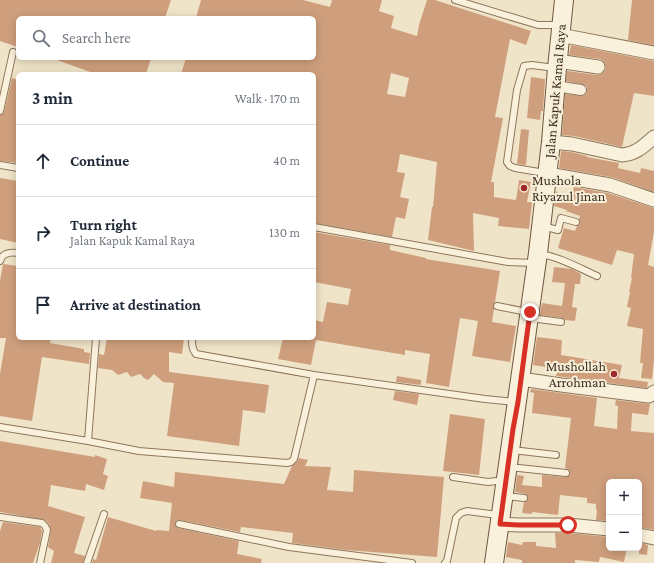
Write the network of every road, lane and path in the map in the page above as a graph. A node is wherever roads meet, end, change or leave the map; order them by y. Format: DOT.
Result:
graph roads {
  1 [pos="455,0"];
  2 [pos="564,0"];
  3 [pos="561,30"];
  4 [pos="12,52"];
  5 [pos="654,53"];
  6 [pos="557,64"];
  7 [pos="598,68"];
  8 [pos="555,86"];
  9 [pos="581,90"];
  10 [pos="0,111"];
  11 [pos="654,137"];
  12 [pos="551,142"];
  13 [pos="0,164"];
  14 [pos="16,168"];
  15 [pos="548,174"];
  16 [pos="654,200"];
  17 [pos="576,222"];
  18 [pos="541,226"];
  19 [pos="316,227"];
  20 [pos="16,253"];
  21 [pos="537,258"];
  22 [pos="0,262"];
  23 [pos="597,276"];
  24 [pos="497,306"];
  25 [pos="530,315"];
  26 [pos="561,322"];
  27 [pos="96,340"];
  28 [pos="192,340"];
  29 [pos="314,375"];
  30 [pos="521,379"];
  31 [pos="654,392"];
  32 [pos="518,402"];
  33 [pos="0,427"];
  34 [pos="88,441"];
  35 [pos="556,455"];
  36 [pos="507,473"];
  37 [pos="566,473"];
  38 [pos="453,477"];
  39 [pos="524,498"];
  40 [pos="104,514"];
  41 [pos="0,517"];
  42 [pos="501,520"];
  43 [pos="179,524"];
  44 [pos="606,529"];
  45 [pos="642,536"];
  46 [pos="654,538"];
  47 [pos="40,563"];
  48 [pos="87,563"];
  49 [pos="412,563"];
  50 [pos="445,563"];
  51 [pos="494,563"];
  1 -- 3 [label="lane"];
  2 -- 3 [label="main road, Jalan Kapuk Kamal Raya"];
  3 -- 5 [label="street"];
  3 -- 6 [label="main road, Jalan Kapuk Kamal Raya"];
  4 -- 10 [label="lane"];
  6 -- 7 [label="street"];
  6 -- 8 [label="main road, Jalan Kapuk Kamal Raya"];
  6 -- 15 [label="lane"];
  8 -- 9 [label="street"];
  8 -- 12 [label="main road, Jalan Kapuk Kamal Raya"];
  11 -- 12 [label="street"];
  12 -- 15 [label="main road, Jalan Kapuk Kamal Raya"];
  13 -- 14 [label="lane"];
  15 -- 16 [label="street"];
  15 -- 18 [label="main road, Jalan Kapuk Kamal Raya"];
  17 -- 18 [label="lane"];
  18 -- 21 [label="main road, Jalan Kapuk Kamal Raya"];
  19 -- 21 [label="lane"];
  20 -- 22 [label="lane"];
  21 -- 23 [label="lane"];
  21 -- 25 [label="main road, Jalan Kapuk Kamal Raya"];
  24 -- 25 [label="lane"];
  25 -- 26 [label="lane"];
  25 -- 30 [label="main road, Jalan Kapuk Kamal Raya"];
  27 -- 34 [label="lane"];
  28 -- 29 [label="lane"];
  29 -- 32 [label="lane"];
  29 -- 34 [label="lane"];
  30 -- 31 [label="street"];
  30 -- 32 [label="main road, Jalan Kapuk Kamal Raya"];
  32 -- 36 [label="main road, Jalan Kapuk Kamal Raya"];
  33 -- 34 [label="lane"];
  35 -- 36 [label="lane"];
  36 -- 37 [label="lane"];
  36 -- 38 [label="lane"];
  36 -- 39 [label="lane"];
  36 -- 42 [label="main road, Jalan Kapuk Kamal Raya"];
  40 -- 48 [label="lane"];
  41 -- 47 [label="lane"];
  42 -- 44 [label="street"];
  42 -- 50 [label="lane"];
  42 -- 51 [label="main road, Jalan Kapuk Kamal Raya"];
  43 -- 49 [label="lane"];
  45 -- 46 [label="street"];
}
